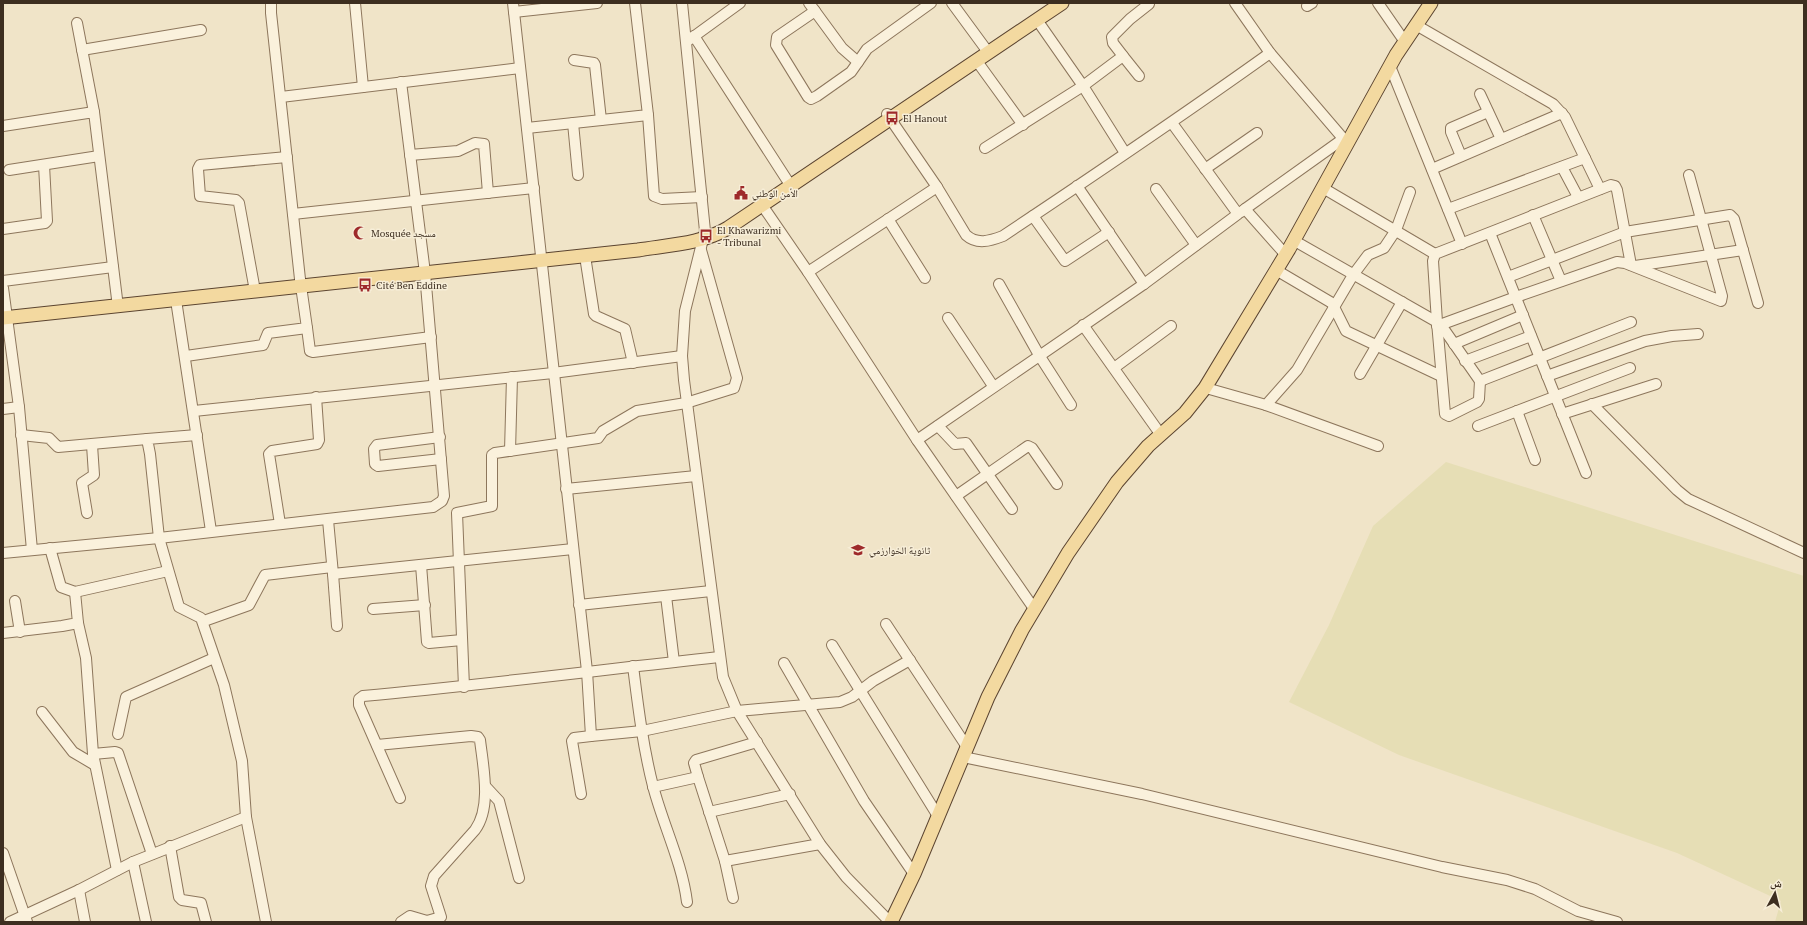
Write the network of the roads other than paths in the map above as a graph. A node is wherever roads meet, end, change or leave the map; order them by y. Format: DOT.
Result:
graph roads {
  1 [pos="271,3"];
  2 [pos="355,3"];
  3 [pos="597,3"];
  4 [pos="635,3"];
  5 [pos="682,3"];
  6 [pos="740,3"];
  7 [pos="931,3"];
  8 [pos="952,3"];
  9 [pos="1050,3"];
  10 [pos="1062,3"];
  11 [pos="1235,3"];
  12 [pos="1378,3"];
  13 [pos="1431,3"];
  14 [pos="1149,4"];
  15 [pos="812,7"];
  16 [pos="513,8"];
  17 [pos="1037,20"];
  18 [pos="77,23"];
  19 [pos="1416,25"];
  20 [pos="201,30"];
  21 [pos="690,39"];
  22 [pos="1404,42"];
  23 [pos="986,49"];
  24 [pos="82,50"];
  25 [pos="1270,54"];
  26 [pos="1123,56"];
  27 [pos="574,60"];
  28 [pos="976,60"];
  29 [pos="858,62"];
  30 [pos="1390,66"];
  31 [pos="520,68"];
  32 [pos="1139,76"];
  33 [pos="401,82"];
  34 [pos="1083,86"];
  35 [pos="364,87"];
  36 [pos="1480,94"];
  37 [pos="281,97"];
  38 [pos="94,112"];
  39 [pos="1488,112"];
  40 [pos="1562,113"];
  41 [pos="648,115"];
  42 [pos="888,117"];
  43 [pos="601,120"];
  44 [pos="573,123"];
  45 [pos="1172,123"];
  46 [pos="1023,125"];
  47 [pos="3,126"];
  48 [pos="527,128"];
  49 [pos="1257,133"];
  50 [pos="1500,140"];
  51 [pos="1345,141"];
  52 [pos="985,148"];
  53 [pos="1125,153"];
  54 [pos="410,155"];
  55 [pos="99,156"];
  56 [pos="1461,156"];
  57 [pos="287,157"];
  58 [pos="1585,158"];
  59 [pos="44,165"];
  60 [pos="1562,167"];
  61 [pos="1205,169"];
  62 [pos="1432,169"];
  63 [pos="9,170"];
  64 [pos="578,175"];
  65 [pos="1689,175"];
  66 [pos="787,180"];
  67 [pos="1077,186"];
  68 [pos="534,188"];
  69 [pos="937,188"];
  70 [pos="1323,188"];
  71 [pos="1600,188"];
  72 [pos="1156,189"];
  73 [pos="1410,192"];
  74 [pos="488,193"];
  75 [pos="702,197"];
  76 [pos="1578,198"];
  77 [pos="416,200"];
  78 [pos="762,205"];
  79 [pos="1448,209"];
  80 [pos="1242,212"];
  81 [pos="293,214"];
  82 [pos="1533,215"];
  83 [pos="1033,216"];
  84 [pos="1702,218"];
  85 [pos="888,219"];
  86 [pos="3,229"];
  87 [pos="1396,230"];
  88 [pos="1109,232"];
  89 [pos="1625,232"];
  90 [pos="1490,233"];
  91 [pos="703,240"];
  92 [pos="1293,240"];
  93 [pos="1462,244"];
  94 [pos="1196,246"];
  95 [pos="1743,250"];
  96 [pos="1285,254"];
  97 [pos="1435,254"];
  98 [pos="1712,254"];
  99 [pos="540,256"];
  100 [pos="585,256"];
  101 [pos="1552,259"];
  102 [pos="1633,266"];
  103 [pos="114,268"];
  104 [pos="424,268"];
  105 [pos="1276,270"];
  106 [pos="808,272"];
  107 [pos="1354,274"];
  108 [pos="1508,277"];
  109 [pos="925,278"];
  110 [pos="3,281"];
  111 [pos="1561,281"];
  112 [pos="300,282"];
  113 [pos="999,284"];
  114 [pos="1144,284"];
  115 [pos="3,288"];
  116 [pos="255,288"];
  117 [pos="1516,297"];
  118 [pos="176,300"];
  119 [pos="1402,302"];
  120 [pos="1758,302"];
  121 [pos="118,303"];
  122 [pos="1335,306"];
  123 [pos="4,314"];
  124 [pos="1523,315"];
  125 [pos="948,318"];
  126 [pos="1631,322"];
  127 [pos="1438,324"];
  128 [pos="1083,325"];
  129 [pos="1171,326"];
  130 [pos="308,328"];
  131 [pos="1698,334"];
  132 [pos="1531,336"];
  133 [pos="431,337"];
  134 [pos="1454,344"];
  135 [pos="1376,346"];
  136 [pos="1039,355"];
  137 [pos="186,356"];
  138 [pos="682,356"];
  139 [pos="1540,358"];
  140 [pos="1465,361"];
  141 [pos="633,363"];
  142 [pos="1114,368"];
  143 [pos="1630,368"];
  144 [pos="553,373"];
  145 [pos="1360,374"];
  146 [pos="1441,376"];
  147 [pos="1547,376"];
  148 [pos="512,377"];
  149 [pos="1480,381"];
  150 [pos="436,384"];
  151 [pos="1656,384"];
  152 [pos="993,386"];
  153 [pos="1206,388"];
  154 [pos="1555,396"];
  155 [pos="316,398"];
  156 [pos="686,403"];
  157 [pos="1592,404"];
  158 [pos="1071,405"];
  159 [pos="1266,405"];
  160 [pos="19,407"];
  161 [pos="3,409"];
  162 [pos="194,411"];
  163 [pos="1517,411"];
  164 [pos="1562,414"];
  165 [pos="938,426"];
  166 [pos="1478,426"];
  167 [pos="21,435"];
  168 [pos="197,435"];
  169 [pos="1161,435"];
  170 [pos="440,437"];
  171 [pos="147,439"];
  172 [pos="917,440"];
  173 [pos="92,445"];
  174 [pos="561,445"];
  175 [pos="1378,446"];
  176 [pos="510,451"];
  177 [pos="441,459"];
  178 [pos="1535,460"];
  179 [pos="1586,473"];
  180 [pos="987,474"];
  181 [pos="696,476"];
  182 [pos="1057,484"];
  183 [pos="566,489"];
  184 [pos="956,496"];
  185 [pos="1012,509"];
  186 [pos="87,513"];
  187 [pos="328,520"];
  188 [pos="280,524"];
  189 [pos="211,531"];
  190 [pos="158,538"];
  191 [pos="50,548"];
  192 [pos="573,549"];
  193 [pos="32,550"];
  194 [pos="3,553"];
  195 [pos="1804,553"];
  196 [pos="459,561"];
  197 [pos="421,565"];
  198 [pos="168,571"];
  199 [pos="333,571"];
  200 [pos="711,591"];
  201 [pos="75,592"];
  202 [pos="666,596"];
  203 [pos="15,601"];
  204 [pos="424,605"];
  205 [pos="580,605"];
  206 [pos="373,609"];
  207 [pos="1035,610"];
  208 [pos="204,621"];
  209 [pos="78,623"];
  210 [pos="886,624"];
  211 [pos="337,626"];
  212 [pos="20,632"];
  213 [pos="3,633"];
  214 [pos="462,640"];
  215 [pos="832,644"];
  216 [pos="719,657"];
  217 [pos="214,658"];
  218 [pos="910,660"];
  219 [pos="674,662"];
  220 [pos="784,663"];
  221 [pos="633,666"];
  222 [pos="587,671"];
  223 [pos="464,687"];
  224 [pos="861,690"];
  225 [pos="809,705"];
  226 [pos="737,711"];
  227 [pos="42,712"];
  228 [pos="642,731"];
  229 [pos="118,734"];
  230 [pos="591,736"];
  231 [pos="757,742"];
  232 [pos="377,745"];
  233 [pos="965,752"];
  234 [pos="93,754"];
  235 [pos="95,765"];
  236 [pos="698,776"];
  237 [pos="486,787"];
  238 [pos="653,787"];
  239 [pos="581,794"];
  240 [pos="790,794"];
  241 [pos="400,798"];
  242 [pos="709,812"];
  243 [pos="938,816"];
  244 [pos="246,818"];
  245 [pos="820,844"];
  246 [pos="170,846"];
  247 [pos="3,853"];
  248 [pos="152,854"];
  249 [pos="725,861"];
  250 [pos="133,862"];
  251 [pos="117,870"];
  252 [pos="914,874"];
  253 [pos="519,878"];
  254 [pos="79,890"];
  255 [pos="733,898"];
  256 [pos="687,902"];
  257 [pos="26,919"];
  258 [pos="440,920"];
  259 [pos="10,922"];
  260 [pos="85,922"];
  261 [pos="146,922"];
  262 [pos="206,922"];
  263 [pos="266,922"];
  264 [pos="401,922"];
  265 [pos="891,922"];
  266 [pos="1617,922"];
  1 -- 37 [label="street"];
  2 -- 35 [label="street"];
  3 -- 16 [label="street"];
  4 -- 41 [label="street"];
  5 -- 21 [label="street"];
  6 -- 21 [label="street"];
  7 -- 29 [label="street"];
  8 -- 23 [label="street"];
  9 -- 23 [label="main road"];
  10 -- 17 [label="main road"];
  11 -- 25 [label="street"];
  12 -- 22 [label="street"];
  13 -- 19 [label="main road"];
  14 -- 26 [label="street"];
  15 -- 29 [label="street"];
  15 -- 29 [label="street"];
  16 -- 31 [label="street"];
  17 -- 23 [label="main road"];
  17 -- 34 [label="street"];
  18 -- 24 [label="street"];
  19 -- 22 [label="main road"];
  19 -- 40 [label="street"];
  20 -- 24 [label="street"];
  21 -- 66 [label="street"];
  21 -- 75 [label="street"];
  22 -- 30 [label="main road"];
  23 -- 28 [label="main road"];
  23 -- 42 [label="main road"];
  24 -- 38 [label="street"];
  25 -- 45 [label="street"];
  25 -- 51 [label="street"];
  26 -- 32 [label="street"];
  26 -- 34 [label="street"];
  27 -- 43 [label="street"];
  28 -- 42 [label="main road"];
  28 -- 46 [label="street"];
  30 -- 51 [label="main road"];
  30 -- 62 [label="street"];
  31 -- 33 [label="street"];
  31 -- 48 [label="street"];
  33 -- 35 [label="street"];
  33 -- 54 [label="street"];
  34 -- 46 [label="street"];
  34 -- 53 [label="street"];
  35 -- 37 [label="street"];
  36 -- 39 [label="street"];
  37 -- 57 [label="street"];
  38 -- 47 [label="street"];
  38 -- 55 [label="street"];
  39 -- 50 [label="street"];
  39 -- 56 [label="street"];
  40 -- 50 [label="street"];
  40 -- 58 [label="street"];
  41 -- 43 [label="street"];
  41 -- 75 [label="street"];
  42 -- 66 [label="main road"];
  42 -- 69 [label="street"];
  42 -- 78 [label="main road"];
  43 -- 44 [label="street"];
  44 -- 48 [label="street"];
  44 -- 64 [label="street"];
  45 -- 53 [label="street"];
  45 -- 61 [label="street"];
  46 -- 52 [label="street"];
  48 -- 68 [label="street"];
  49 -- 61 [label="street"];
  50 -- 56 [label="street"];
  51 -- 70 [label="main road"];
  51 -- 80 [label="street"];
  53 -- 67 [label="street"];
  54 -- 74 [label="street"];
  54 -- 77 [label="street"];
  55 -- 59 [label="street"];
  55 -- 103 [label="street"];
  56 -- 62 [label="street"];
  57 -- 81 [label="street"];
  57 -- 116 [label="street"];
  58 -- 60 [label="street"];
  58 -- 71 [label="street"];
  59 -- 63 [label="street"];
  59 -- 86 [label="street"];
  60 -- 76 [label="street"];
  60 -- 79 [label="street"];
  61 -- 80 [label="street"];
  62 -- 79 [label="street"];
  65 -- 84 [label="street"];
  66 -- 91 [label="main road"];
  67 -- 83 [label="street"];
  67 -- 88 [label="street"];
  68 -- 74 [label="street"];
  68 -- 99 [label="street"];
  69 -- 83 [label="street"];
  69 -- 85 [label="street"];
  70 -- 87 [label="street"];
  70 -- 92 [label="main road"];
  71 -- 76 [label="street"];
  71 -- 89 [label="street"];
  72 -- 94 [label="street"];
  73 -- 87 [label="street"];
  74 -- 77 [label="street"];
  75 -- 91 [label="street"];
  76 -- 82 [label="street"];
  77 -- 81 [label="street"];
  77 -- 104 [label="street"];
  78 -- 91 [label="main road"];
  78 -- 106 [label="street"];
  79 -- 93 [label="street"];
  80 -- 94 [label="street"];
  80 -- 96 [label="street"];
  81 -- 112 [label="street"];
  82 -- 90 [label="street"];
  82 -- 101 [label="street"];
  83 -- 88 [label="street"];
  84 -- 89 [label="street"];
  84 -- 95 [label="street"];
  84 -- 98 [label="street"];
  85 -- 106 [label="street"];
  85 -- 109 [label="street"];
  87 -- 97 [label="street"];
  87 -- 107 [label="street"];
  88 -- 114 [label="street"];
  89 -- 101 [label="street"];
  89 -- 102 [label="street"];
  90 -- 93 [label="street"];
  90 -- 108 [label="street"];
  91 -- 99 [label="main road"];
  91 -- 100 [label="main road"];
  91 -- 138 [label="street"];
  91 -- 156 [label="street"];
  92 -- 96 [label="main road"];
  92 -- 107 [label="street"];
  93 -- 97 [label="street"];
  94 -- 114 [label="street"];
  95 -- 98 [label="street"];
  95 -- 120 [label="street"];
  96 -- 105 [label="main road"];
  97 -- 127 [label="street"];
  98 -- 102 [label="street"];
  98 -- 102 [label="street"];
  99 -- 100 [label="main road"];
  99 -- 104 [label="main road"];
  99 -- 144 [label="street"];
  100 -- 141 [label="street"];
  101 -- 108 [label="street"];
  101 -- 111 [label="street"];
  102 -- 111 [label="street"];
  103 -- 110 [label="street"];
  103 -- 121 [label="street"];
  104 -- 112 [label="main road"];
  104 -- 133 [label="street"];
  105 -- 122 [label="street"];
  105 -- 153 [label="main road"];
  106 -- 172 [label="street"];
  107 -- 119 [label="street"];
  107 -- 122 [label="street"];
  108 -- 117 [label="street"];
  111 -- 117 [label="street"];
  112 -- 116 [label="main road"];
  112 -- 130 [label="street"];
  113 -- 136 [label="street"];
  114 -- 128 [label="street"];
  115 -- 123 [label="street"];
  116 -- 118 [label="main road"];
  116 -- 121 [label="main road"];
  117 -- 124 [label="street"];
  117 -- 127 [label="street"];
  118 -- 121 [label="main road"];
  118 -- 137 [label="street"];
  119 -- 127 [label="street"];
  119 -- 135 [label="street"];
  121 -- 123 [label="main road"];
  122 -- 135 [label="street"];
  122 -- 159 [label="street"];
  123 -- 160 [label="street"];
  124 -- 132 [label="street"];
  124 -- 134 [label="street"];
  125 -- 152 [label="street"];
  126 -- 139 [label="street"];
  127 -- 134 [label="street"];
  127 -- 146 [label="street"];
  128 -- 136 [label="street"];
  128 -- 142 [label="street"];
  129 -- 142 [label="street"];
  130 -- 133 [label="street"];
  130 -- 137 [label="street"];
  131 -- 147 [label="street"];
  132 -- 139 [label="street"];
  132 -- 140 [label="street"];
  133 -- 150 [label="street"];
  134 -- 140 [label="street"];
  135 -- 145 [label="street"];
  135 -- 146 [label="street"];
  136 -- 152 [label="street"];
  136 -- 158 [label="street"];
  137 -- 162 [label="street"];
  138 -- 141 [label="street"];
  138 -- 156 [label="street"];
  139 -- 147 [label="street"];
  139 -- 149 [label="street"];
  140 -- 149 [label="street"];
  141 -- 144 [label="street"];
  142 -- 169 [label="street"];
  143 -- 154 [label="street"];
  144 -- 148 [label="street"];
  144 -- 174 [label="street"];
  146 -- 149 [label="street"];
  147 -- 154 [label="street"];
  148 -- 150 [label="street"];
  148 -- 176 [label="street"];
  150 -- 155 [label="street"];
  150 -- 170 [label="street"];
  151 -- 157 [label="street"];
  152 -- 165 [label="street"];
  153 -- 159 [label="street"];
  153 -- 169 [label="main road"];
  154 -- 163 [label="street"];
  154 -- 164 [label="street"];
  155 -- 162 [label="street"];
  155 -- 188 [label="street"];
  156 -- 174 [label="street"];
  156 -- 181 [label="street"];
  157 -- 164 [label="street"];
  157 -- 195 [label="street"];
  159 -- 175 [label="street"];
  160 -- 161 [label="street"];
  160 -- 167 [label="street"];
  162 -- 168 [label="street"];
  163 -- 166 [label="street"];
  163 -- 178 [label="street"];
  164 -- 179 [label="street"];
  165 -- 172 [label="street"];
  165 -- 180 [label="street"];
  167 -- 173 [label="street"];
  167 -- 193 [label="street"];
  168 -- 171 [label="street"];
  168 -- 189 [label="street"];
  169 -- 207 [label="main road"];
  170 -- 177 [label="street"];
  170 -- 177 [label="street"];
  171 -- 173 [label="street"];
  171 -- 190 [label="street"];
  172 -- 184 [label="street"];
  173 -- 186 [label="street"];
  174 -- 176 [label="street"];
  174 -- 183 [label="street"];
  176 -- 196 [label="street"];
  177 -- 187 [label="street"];
  180 -- 182 [label="street"];
  180 -- 184 [label="street"];
  180 -- 185 [label="street"];
  181 -- 183 [label="street"];
  181 -- 200 [label="street"];
  183 -- 192 [label="street"];
  184 -- 207 [label="street"];
  187 -- 188 [label="street"];
  187 -- 199 [label="street"];
  188 -- 189 [label="street"];
  189 -- 190 [label="street"];
  190 -- 191 [label="street"];
  190 -- 198 [label="street"];
  191 -- 193 [label="street"];
  191 -- 201 [label="street"];
  192 -- 196 [label="street"];
  192 -- 205 [label="street"];
  193 -- 194 [label="street"];
  196 -- 197 [label="street"];
  196 -- 214 [label="street"];
  197 -- 199 [label="street"];
  197 -- 204 [label="street"];
  198 -- 201 [label="street"];
  198 -- 208 [label="street"];
  199 -- 208 [label="street"];
  199 -- 211 [label="street"];
  200 -- 202 [label="street"];
  200 -- 216 [label="street"];
  201 -- 209 [label="street"];
  202 -- 205 [label="street"];
  202 -- 219 [label="street"];
  203 -- 212 [label="street"];
  204 -- 206 [label="street"];
  204 -- 214 [label="street"];
  205 -- 222 [label="street"];
  207 -- 233 [label="main road"];
  208 -- 217 [label="street"];
  209 -- 212 [label="street"];
  209 -- 234 [label="street"];
  210 -- 218 [label="street"];
  212 -- 213 [label="street"];
  214 -- 223 [label="street"];
  215 -- 224 [label="street"];
  216 -- 219 [label="street"];
  216 -- 226 [label="street"];
  217 -- 229 [label="street"];
  217 -- 244 [label="street"];
  218 -- 224 [label="street"];
  218 -- 233 [label="street"];
  219 -- 221 [label="street"];
  220 -- 225 [label="street"];
  221 -- 222 [label="street"];
  221 -- 228 [label="street"];
  222 -- 223 [label="street"];
  222 -- 230 [label="street"];
  223 -- 232 [label="street"];
  224 -- 225 [label="street"];
  224 -- 243 [label="street"];
  225 -- 226 [label="street"];
  225 -- 252 [label="street"];
  226 -- 228 [label="street"];
  226 -- 231 [label="street"];
  227 -- 235 [label="street"];
  228 -- 230 [label="street"];
  228 -- 238 [label="street"];
  230 -- 239 [label="street"];
  231 -- 236 [label="street"];
  231 -- 240 [label="street"];
  232 -- 237 [label="street"];
  232 -- 241 [label="street"];
  233 -- 243 [label="main road"];
  233 -- 266 [label="street"];
  234 -- 235 [label="street"];
  234 -- 248 [label="street"];
  235 -- 251 [label="street"];
  236 -- 238 [label="street"];
  236 -- 242 [label="street"];
  237 -- 253 [label="street"];
  237 -- 258 [label="street"];
  238 -- 256 [label="street"];
  240 -- 242 [label="street"];
  240 -- 245 [label="street"];
  242 -- 249 [label="street"];
  243 -- 252 [label="main road"];
  244 -- 246 [label="street"];
  244 -- 263 [label="street"];
  245 -- 249 [label="street"];
  245 -- 265 [label="street"];
  246 -- 248 [label="street"];
  246 -- 262 [label="street"];
  247 -- 257 [label="street"];
  248 -- 250 [label="street"];
  249 -- 255 [label="street"];
  250 -- 251 [label="street"];
  250 -- 261 [label="street"];
  251 -- 254 [label="street"];
  252 -- 265 [label="main road"];
  254 -- 257 [label="street"];
  254 -- 260 [label="street"];
  257 -- 259 [label="street"];
  258 -- 264 [label="street"];
}
